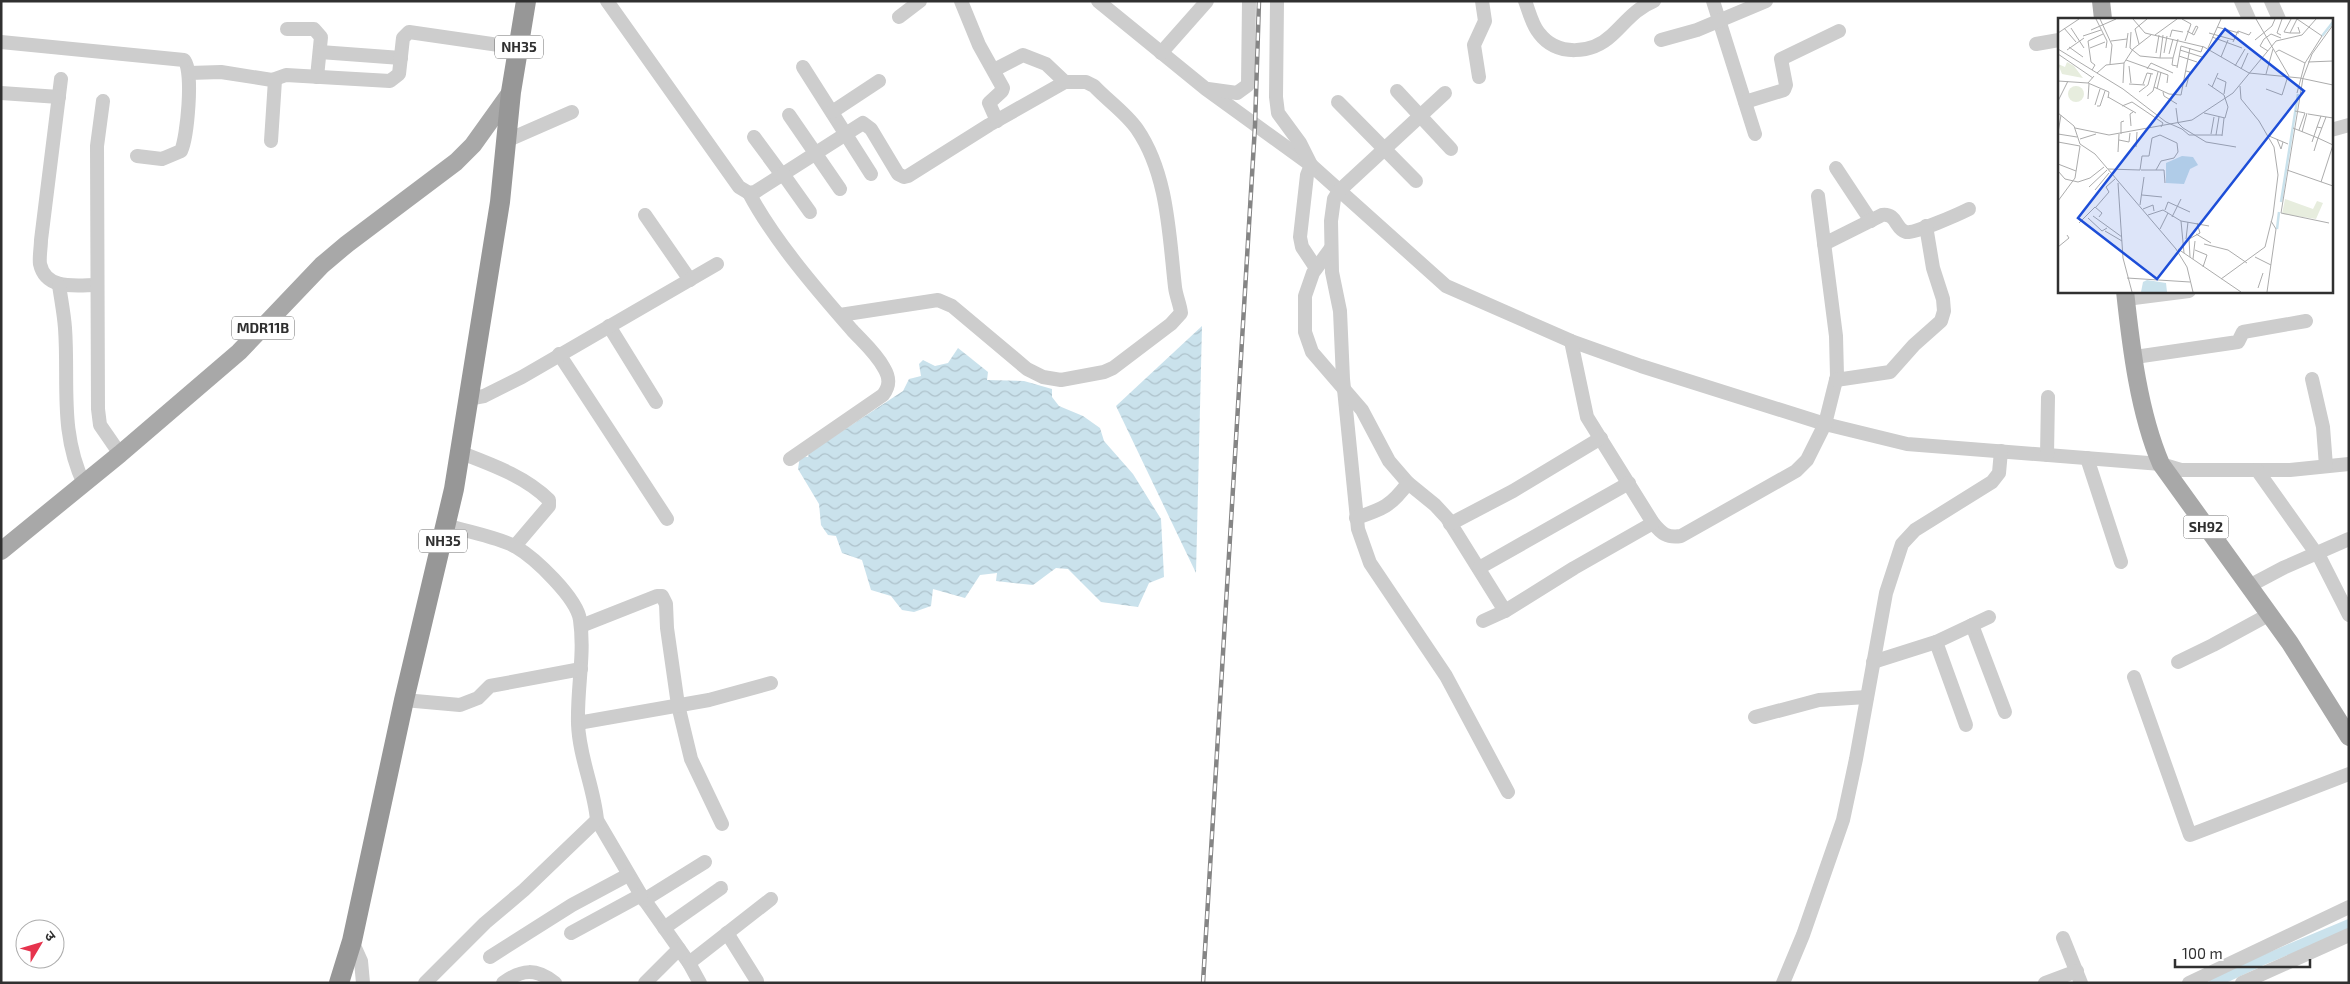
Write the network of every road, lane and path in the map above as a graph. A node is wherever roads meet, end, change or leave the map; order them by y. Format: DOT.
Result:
graph roads {
  1 [pos="526,1"];
  2 [pos="607,1"];
  3 [pos="920,1"];
  4 [pos="961,1"];
  5 [pos="1208,1"];
  6 [pos="1249,1"];
  7 [pos="1277,1"];
  8 [pos="1482,1"];
  9 [pos="1525,1"];
  10 [pos="1654,1"];
  11 [pos="1713,1"];
  12 [pos="1766,1"];
  13 [pos="2101,1"];
  14 [pos="2241,1"];
  15 [pos="2271,1"];
  16 [pos="1099,2"];
  17 [pos="899,17"];
  18 [pos="2103,18"];
  19 [pos="2249,18"];
  20 [pos="2279,18"];
  21 [pos="1719,21"];
  22 [pos="287,29"];
  23 [pos="1839,31"];
  24 [pos="1661,40"];
  25 [pos="2058,40"];
  26 [pos="1,42"];
  27 [pos="2036,44"];
  28 [pos="519,48"];
  29 [pos="320,52"];
  30 [pos="1161,53"];
  31 [pos="401,58"];
  32 [pos="803,67"];
  33 [pos="994,70"];
  34 [pos="189,72"];
  35 [pos="1479,77"];
  36 [pos="317,78"];
  37 [pos="61,79"];
  38 [pos="275,80"];
  39 [pos="879,81"];
  40 [pos="1065,82"];
  41 [pos="1206,89"];
  42 [pos="511,92"];
  43 [pos="1397,92"];
  44 [pos="1,93"];
  45 [pos="1444,93"];
  46 [pos="59,97"];
  47 [pos="103,101"];
  48 [pos="1338,102"];
  49 [pos="1745,102"];
  50 [pos="572,112"];
  51 [pos="832,112"];
  52 [pos="789,115"];
  53 [pos="1420,116"];
  54 [pos="996,121"];
  55 [pos="2349,125"];
  56 [pos="2332,130"];
  57 [pos="846,134"];
  58 [pos="1755,134"];
  59 [pos="754,137"];
  60 [pos="508,140"];
  61 [pos="271,141"];
  62 [pos="1384,149"];
  63 [pos="1451,149"];
  64 [pos="816,154"];
  65 [pos="137,156"];
  66 [pos="1310,165"];
  67 [pos="1836,168"];
  68 [pos="783,174"];
  69 [pos="871,174"];
  70 [pos="1416,181"];
  71 [pos="840,189"];
  72 [pos="1339,191"];
  73 [pos="749,193"];
  74 [pos="1818,196"];
  75 [pos="1969,210"];
  76 [pos="810,212"];
  77 [pos="646,215"];
  78 [pos="1871,221"];
  79 [pos="1926,226"];
  80 [pos="1824,244"];
  81 [pos="1332,248"];
  82 [pos="717,264"];
  83 [pos="1316,268"];
  84 [pos="690,280"];
  85 [pos="59,285"];
  86 [pos="97,285"];
  87 [pos="2174,292"];
  88 [pos="2126,295"];
  89 [pos="840,315"];
  90 [pos="2306,321"];
  91 [pos="609,326"];
  92 [pos="1572,341"];
  93 [pos="559,354"];
  94 [pos="2135,357"];
  95 [pos="2312,379"];
  96 [pos="1836,380"];
  97 [pos="1344,388"];
  98 [pos="2048,397"];
  99 [pos="468,399"];
  100 [pos="656,402"];
  101 [pos="1825,424"];
  102 [pos="1600,438"];
  103 [pos="2000,451"];
  104 [pos="460,452"];
  105 [pos="120,454"];
  106 [pos="2047,455"];
  107 [pos="2087,458"];
  108 [pos="790,459"];
  109 [pos="2161,464"];
  110 [pos="2349,464"];
  111 [pos="2326,466"];
  112 [pos="2257,470"];
  113 [pos="1408,483"];
  114 [pos="1629,483"];
  115 [pos="84,484"];
  116 [pos="1356,518"];
  117 [pos="667,519"];
  118 [pos="1652,523"];
  119 [pos="1450,524"];
  120 [pos="447,525"];
  121 [pos="2349,539"];
  122 [pos="516,546"];
  123 [pos="1,551"];
  124 [pos="2316,553"];
  125 [pos="2121,562"];
  126 [pos="1479,568"];
  127 [pos="2249,586"];
  128 [pos="1505,611"];
  129 [pos="2270,614"];
  130 [pos="2349,615"];
  131 [pos="1989,617"];
  132 [pos="1483,621"];
  133 [pos="1972,625"];
  134 [pos="581,626"];
  135 [pos="1936,642"];
  136 [pos="1873,662"];
  137 [pos="2178,662"];
  138 [pos="581,669"];
  139 [pos="2134,677"];
  140 [pos="771,683"];
  141 [pos="1867,696"];
  142 [pos="404,700"];
  143 [pos="678,705"];
  144 [pos="2005,712"];
  145 [pos="1755,717"];
  146 [pos="578,723"];
  147 [pos="1966,725"];
  148 [pos="2349,736"];
  149 [pos="2349,774"];
  150 [pos="1508,792"];
  151 [pos="597,820"];
  152 [pos="722,824"];
  153 [pos="705,862"];
  154 [pos="628,875"];
  155 [pos="722,888"];
  156 [pos="642,897"];
  157 [pos="771,900"];
  158 [pos="2349,907"];
  159 [pos="664,928"];
  160 [pos="571,933"];
  161 [pos="726,934"];
  162 [pos="2349,935"];
  163 [pos="2063,938"];
  164 [pos="352,941"];
  165 [pos="679,949"];
  166 [pos="490,957"];
  167 [pos="689,963"];
  168 [pos="2079,977"];
  169 [pos="757,981"];
  170 [pos="1785,981"];
  171 [pos="339,983"];
  172 [pos="363,983"];
  173 [pos="424,983"];
  174 [pos="503,983"];
  175 [pos="554,983"];
  176 [pos="645,983"];
  177 [pos="700,983"];
  178 [pos="2045,983"];
  179 [pos="2189,983"];
  180 [pos="2242,983"];
  1 -- 28 [label="highway, NH35"];
  2 -- 73 [label="street"];
  3 -- 17 [label="street"];
  4 -- 33 [label="street"];
  5 -- 30 [label="street"];
  6 -- 41 [label="street"];
  7 -- 66 [label="street"];
  8 -- 35 [label="street"];
  9 -- 10 [label="street"];
  11 -- 21 [label="street"];
  12 -- 21 [label="street"];
  13 -- 18 [label="main road"];
  14 -- 19 [label="street"];
  15 -- 20 [label="street"];
  16 -- 30 [label="street"];
  21 -- 24 [label="street"];
  21 -- 49 [label="street"];
  22 -- 29 [label="street"];
  23 -- 49 [label="street"];
  25 -- 27 [label="street"];
  26 -- 34 [label="street"];
  28 -- 31 [label="street"];
  28 -- 42 [label="highway, NH35"];
  29 -- 31 [label="street"];
  29 -- 36 [label="street"];
  30 -- 41 [label="street"];
  31 -- 36 [label="street"];
  32 -- 51 [label="street"];
  33 -- 40 [label="street"];
  33 -- 54 [label="street"];
  34 -- 38 [label="street"];
  34 -- 65 [label="street"];
  36 -- 38 [label="street"];
  37 -- 46 [label="street"];
  38 -- 61 [label="street"];
  39 -- 51 [label="street"];
  40 -- 54 [label="street"];
  40 -- 89 [label="street"];
  41 -- 66 [label="street"];
  42 -- 60 [label="highway, NH35"];
  42 -- 105 [label="main road, MDR11B"];
  43 -- 53 [label="street"];
  44 -- 46 [label="street"];
  45 -- 53 [label="street"];
  46 -- 85 [label="street"];
  47 -- 86 [label="street"];
  48 -- 62 [label="street"];
  49 -- 58 [label="street"];
  50 -- 60 [label="street"];
  51 -- 57 [label="street"];
  52 -- 64 [label="street"];
  53 -- 62 [label="street"];
  53 -- 63 [label="street"];
  54 -- 57 [label="street"];
  55 -- 56 [label="street"];
  57 -- 64 [label="street"];
  57 -- 69 [label="street"];
  59 -- 68 [label="street"];
  60 -- 99 [label="highway, NH35"];
  62 -- 70 [label="street"];
  62 -- 72 [label="street"];
  64 -- 68 [label="street"];
  64 -- 71 [label="street"];
  66 -- 72 [label="street"];
  66 -- 83 [label="street"];
  67 -- 78 [label="street"];
  68 -- 73 [label="street"];
  68 -- 76 [label="street"];
  72 -- 81 [label="street"];
  72 -- 92 [label="street"];
  73 -- 89 [label="street"];
  74 -- 80 [label="street"];
  75 -- 79 [label="street"];
  77 -- 84 [label="street"];
  78 -- 79 [label="street"];
  78 -- 80 [label="street"];
  79 -- 96 [label="street"];
  80 -- 96 [label="street"];
  81 -- 83 [label="street"];
  81 -- 97 [label="street"];
  82 -- 84 [label="street"];
  83 -- 97 [label="street"];
  84 -- 91 [label="street"];
  85 -- 86 [label="street"];
  85 -- 115 [label="street"];
  86 -- 105 [label="street"];
  87 -- 88 [label="street"];
  88 -- 94 [label="main road, SH92"];
  89 -- 108 [label="street"];
  90 -- 94 [label="street"];
  91 -- 93 [label="street"];
  91 -- 100 [label="street"];
  92 -- 101 [label="street"];
  92 -- 102 [label="street"];
  93 -- 99 [label="street"];
  93 -- 117 [label="street"];
  94 -- 109 [label="main road, SH92"];
  95 -- 111 [label="street"];
  96 -- 101 [label="street"];
  97 -- 113 [label="street"];
  97 -- 116 [label="street"];
  98 -- 106 [label="street"];
  99 -- 104 [label="highway, NH35"];
  101 -- 103 [label="street"];
  101 -- 118 [label="street"];
  102 -- 114 [label="street"];
  102 -- 119 [label="street"];
  103 -- 106 [label="street"];
  103 -- 136 [label="street"];
  104 -- 120 [label="highway, NH35"];
  104 -- 122 [label="street"];
  105 -- 115 [label="main road, MDR11B"];
  106 -- 107 [label="street"];
  107 -- 109 [label="street"];
  107 -- 125 [label="street"];
  109 -- 112 [label="street"];
  109 -- 127 [label="main road, SH92"];
  110 -- 111 [label="street"];
  111 -- 112 [label="street"];
  112 -- 124 [label="street"];
  113 -- 116 [label="street"];
  113 -- 119 [label="street"];
  114 -- 118 [label="street"];
  114 -- 126 [label="street"];
  115 -- 123 [label="main road, MDR11B"];
  116 -- 150 [label="street"];
  118 -- 128 [label="street"];
  119 -- 126 [label="street"];
  120 -- 122 [label="street"];
  120 -- 142 [label="highway, NH35"];
  121 -- 124 [label="street"];
  122 -- 134 [label="street"];
  124 -- 127 [label="street"];
  124 -- 130 [label="street"];
  126 -- 128 [label="street"];
  127 -- 129 [label="main road, SH92"];
  128 -- 132 [label="street"];
  129 -- 137 [label="street"];
  129 -- 148 [label="main road, SH92"];
  131 -- 133 [label="street"];
  133 -- 135 [label="street"];
  133 -- 144 [label="street"];
  134 -- 138 [label="street"];
  134 -- 143 [label="street"];
  135 -- 136 [label="street"];
  135 -- 147 [label="street"];
  136 -- 141 [label="street"];
  138 -- 142 [label="street"];
  138 -- 146 [label="street"];
  139 -- 149 [label="street"];
  140 -- 143 [label="street"];
  141 -- 145 [label="street"];
  141 -- 170 [label="street"];
  142 -- 164 [label="highway, NH35"];
  143 -- 146 [label="street"];
  143 -- 152 [label="street"];
  146 -- 151 [label="street"];
  151 -- 154 [label="street"];
  151 -- 173 [label="street"];
  153 -- 156 [label="street"];
  154 -- 156 [label="street"];
  154 -- 166 [label="street"];
  155 -- 159 [label="street"];
  156 -- 159 [label="street"];
  156 -- 160 [label="street"];
  157 -- 161 [label="street"];
  158 -- 179 [label="street"];
  159 -- 165 [label="street"];
  161 -- 167 [label="street"];
  161 -- 169 [label="street"];
  162 -- 180 [label="street"];
  163 -- 168 [label="street"];
  164 -- 171 [label="highway, NH35"];
  164 -- 172 [label="street"];
  165 -- 167 [label="street"];
  165 -- 176 [label="street"];
  167 -- 177 [label="street"];
  168 -- 178 [label="street"];
  174 -- 175 [label="street"];
}
